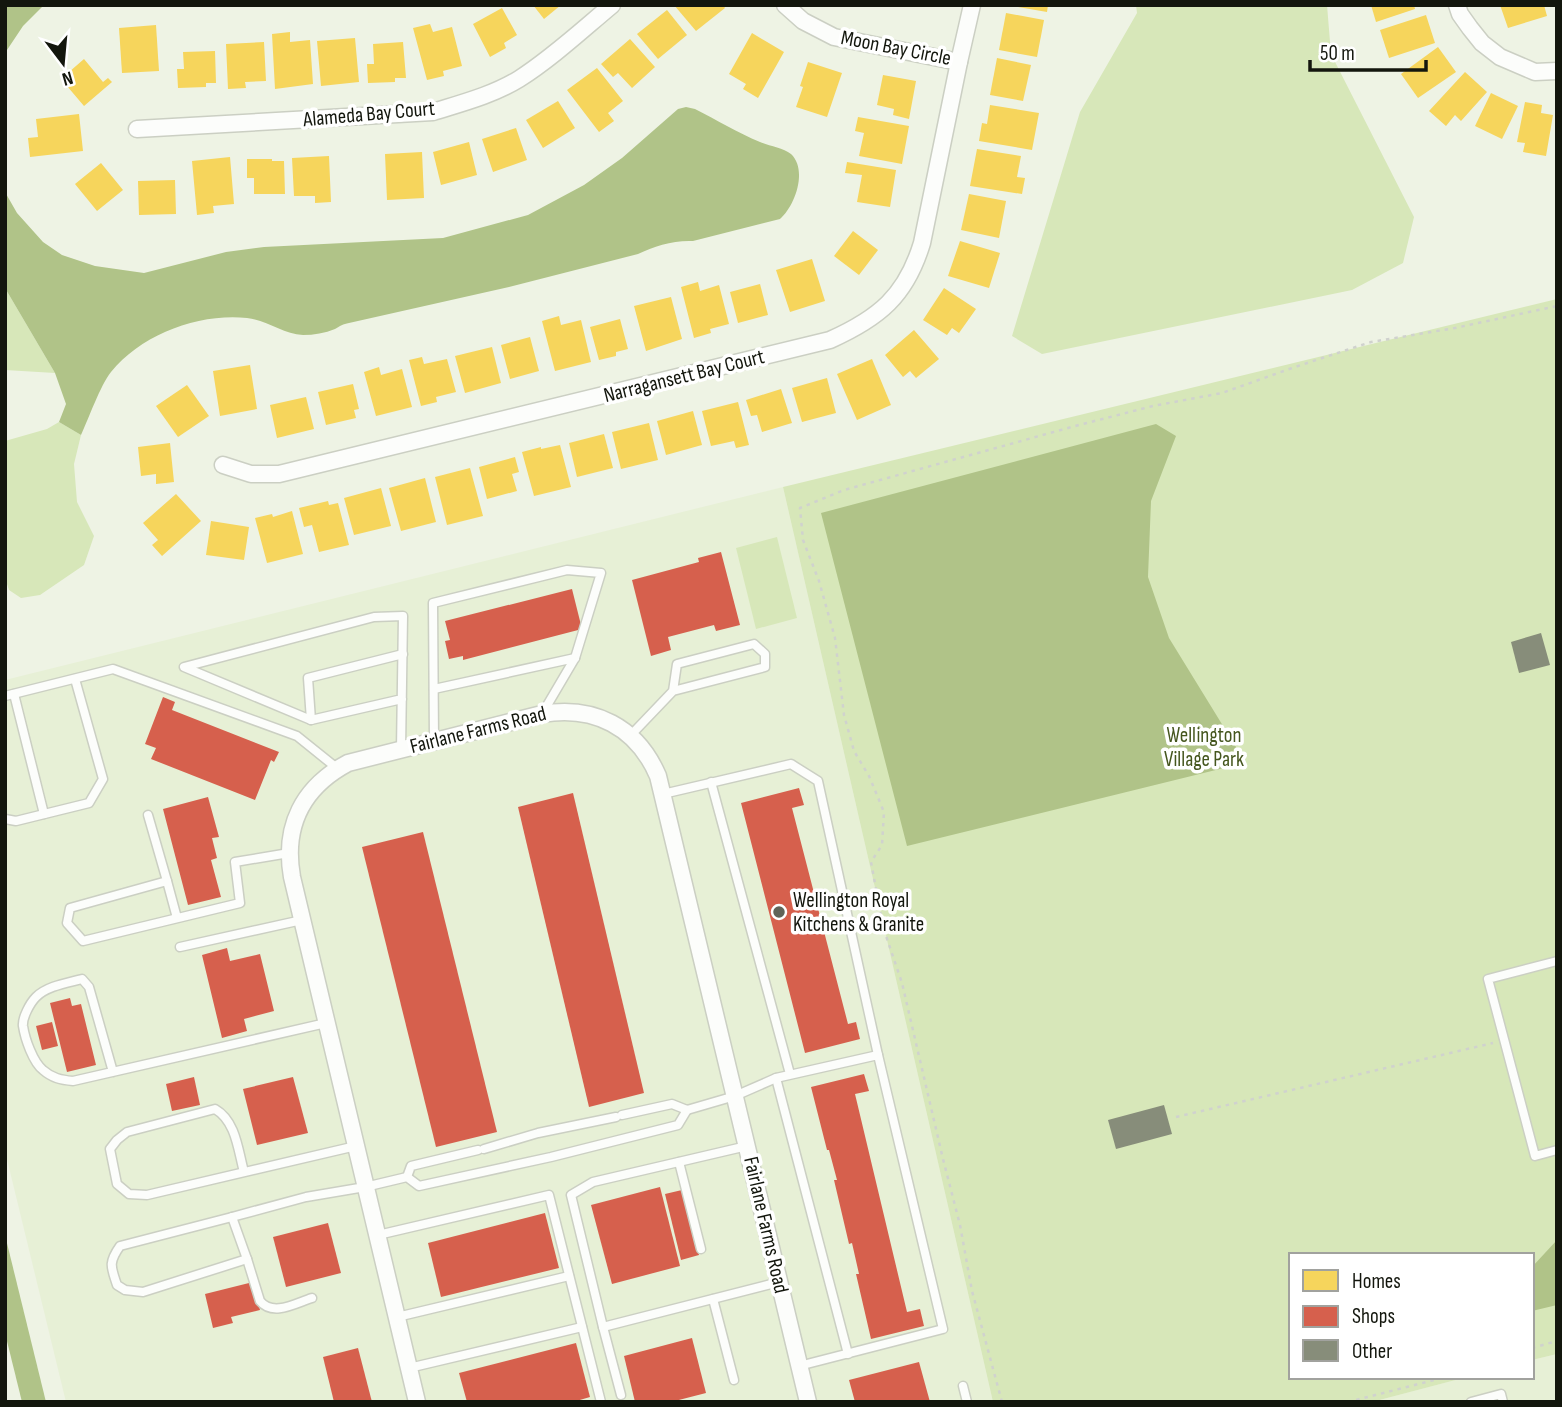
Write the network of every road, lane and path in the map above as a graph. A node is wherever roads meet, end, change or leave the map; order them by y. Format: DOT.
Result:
graph roads {
  1 [pos="612,5"];
  2 [pos="785,5"];
  3 [pos="972,5"];
  4 [pos="1457,5"];
  5 [pos="959,62"];
  6 [pos="1557,71"];
  7 [pos="137,129"];
  8 [pos="1557,306"];
  9 [pos="223,465"];
  10 [pos="403,654"];
  11 [pos="575,658"];
  12 [pos="75,679"];
  13 [pos="434,689"];
  14 [pos="673,691"];
  15 [pos="10,695"];
  16 [pos="402,699"];
  17 [pos="542,714"];
  18 [pos="311,720"];
  19 [pos="630,736"];
  20 [pos="434,741"];
  21 [pos="401,749"];
  22 [pos="338,769"];
  23 [pos="711,782"];
  24 [pos="663,794"];
  25 [pos="44,814"];
  26 [pos="148,815"];
  27 [pos="5,819"];
  28 [pos="289,853"];
  29 [pos="167,881"];
  30 [pos="177,918"];
  31 [pos="302,920"];
  32 [pos="180,947"];
  33 [pos="1557,961"];
  34 [pos="326,1023"];
  35 [pos="1504,1041"];
  36 [pos="878,1055"];
  37 [pos="113,1072"];
  38 [pos="790,1074"];
  39 [pos="776,1078"];
  40 [pos="735,1096"];
  41 [pos="687,1110"];
  42 [pos="1176,1117"];
  43 [pos="356,1146"];
  44 [pos="747,1146"];
  45 [pos="1557,1150"];
  46 [pos="679,1162"];
  47 [pos="244,1172"];
  48 [pos="407,1177"];
  49 [pos="365,1187"];
  50 [pos="232,1217"];
  51 [pos="377,1235"];
  52 [pos="701,1249"];
  53 [pos="247,1259"];
  54 [pos="569,1276"];
  55 [pos="779,1282"];
  56 [pos="312,1298"];
  57 [pos="713,1299"];
  58 [pos="397,1318"];
  59 [pos="582,1327"];
  60 [pos="603,1327"];
  61 [pos="1557,1341"];
  62 [pos="1534,1347"];
  63 [pos="848,1354"];
  64 [pos="799,1366"];
  65 [pos="409,1368"];
  66 [pos="1438,1379"];
  67 [pos="734,1380"];
  68 [pos="963,1386"];
  69 [pos="621,1395"];
  70 [pos="417,1402"];
  71 [pos="601,1402"];
  72 [pos="808,1402"];
  73 [pos="967,1402"];
  74 [pos="1002,1402"];
  75 [pos="1348,1402"];
  76 [pos="1471,1402"];
  77 [pos="1503,1402"];
  1 -- 7 [label="street, Alameda Bay Court"];
  2 -- 5 [label="street, Moon Bay Circle"];
  3 -- 5 [label="street, Moon Bay Circle"];
  4 -- 6 [label="street"];
  5 -- 9 [label="street, Narragansett Bay Court"];
  8 -- 74 [label="path"];
  10 -- 16 [label="lane"];
  10 -- 18 [label="lane"];
  10 -- 18 [label="lane"];
  11 -- 13 [label="lane"];
  11 -- 13 [label="lane"];
  11 -- 17 [label="lane"];
  12 -- 15 [label="lane"];
  12 -- 22 [label="lane"];
  12 -- 25 [label="lane"];
  13 -- 20 [label="lane"];
  14 -- 14 [label="lane"];
  14 -- 19 [label="lane"];
  15 -- 25 [label="lane"];
  16 -- 18 [label="lane"];
  16 -- 21 [label="lane"];
  17 -- 19 [label="street, Fairlane Farms Road"];
  17 -- 20 [label="street, Fairlane Farms Road"];
  19 -- 24 [label="street, Fairlane Farms Road"];
  20 -- 21 [label="street, Fairlane Farms Road"];
  21 -- 22 [label="street, Fairlane Farms Road"];
  22 -- 28 [label="street, Fairlane Farms Road"];
  23 -- 24 [label="lane"];
  23 -- 36 [label="lane"];
  23 -- 38 [label="lane"];
  24 -- 40 [label="street, Fairlane Farms Road"];
  25 -- 27 [label="lane"];
  26 -- 29 [label="lane"];
  28 -- 30 [label="lane"];
  28 -- 31 [label="street, Fairlane Farms Road"];
  29 -- 30 [label="lane"];
  29 -- 30 [label="lane"];
  31 -- 32 [label="lane"];
  31 -- 34 [label="street, Fairlane Farms Road"];
  33 -- 35 [label="lane"];
  34 -- 37 [label="lane"];
  34 -- 43 [label="street, Fairlane Farms Road"];
  35 -- 42 [label="path"];
  35 -- 45 [label="lane"];
  36 -- 38 [label="lane"];
  36 -- 63 [label="lane"];
  37 -- 37 [label="lane"];
  38 -- 39 [label="lane"];
  39 -- 40 [label="lane"];
  39 -- 63 [label="lane"];
  40 -- 41 [label="lane"];
  40 -- 44 [label="street, Fairlane Farms Road"];
  41 -- 48 [label="lane"];
  41 -- 48 [label="lane"];
  43 -- 47 [label="lane"];
  43 -- 49 [label="street, Fairlane Farms Road"];
  44 -- 46 [label="lane"];
  44 -- 55 [label="street, Fairlane Farms Road"];
  46 -- 52 [label="lane"];
  46 -- 60 [label="lane"];
  47 -- 47 [label="lane"];
  48 -- 49 [label="lane"];
  49 -- 50 [label="lane"];
  49 -- 51 [label="street, Fairlane Farms Road"];
  50 -- 53 [label="lane"];
  50 -- 53 [label="lane"];
  51 -- 54 [label="lane"];
  51 -- 58 [label="street, Fairlane Farms Road"];
  53 -- 56 [label="lane"];
  54 -- 58 [label="lane"];
  54 -- 59 [label="lane"];
  55 -- 57 [label="lane"];
  55 -- 64 [label="street, Fairlane Farms Road"];
  57 -- 60 [label="lane"];
  57 -- 67 [label="lane"];
  58 -- 65 [label="street, Fairlane Farms Road"];
  59 -- 65 [label="lane"];
  59 -- 71 [label="lane"];
  60 -- 69 [label="lane"];
  61 -- 62 [label="path"];
  63 -- 64 [label="lane"];
  64 -- 72 [label="street, Fairlane Farms Road"];
  65 -- 70 [label="street, Fairlane Farms Road"];
  66 -- 75 [label="path"];
  68 -- 73 [label="lane"];
  76 -- 77 [label="lane"];
}
